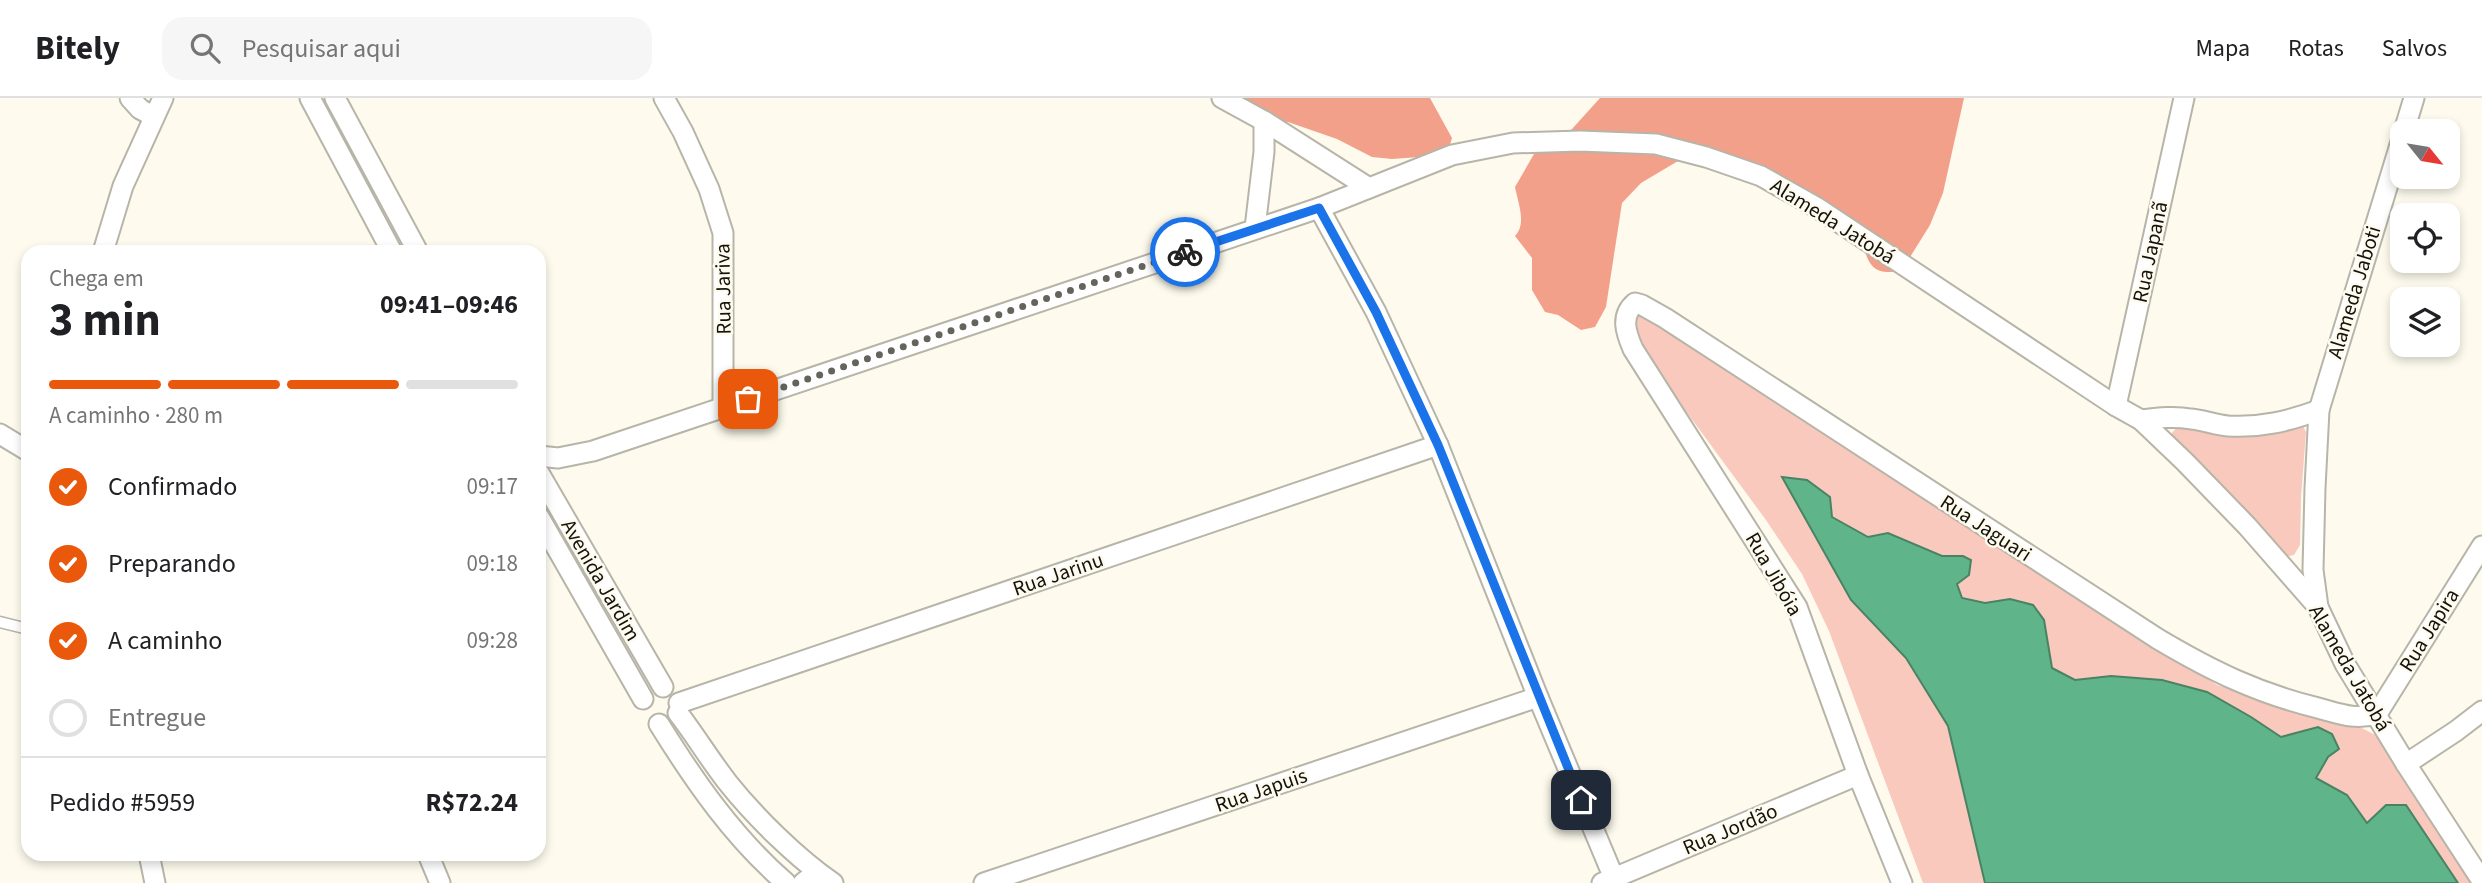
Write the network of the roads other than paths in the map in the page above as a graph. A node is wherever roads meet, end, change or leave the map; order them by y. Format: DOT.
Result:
graph roads {
  1 [pos="130,98"];
  2 [pos="163,98"];
  3 [pos="310,98"];
  4 [pos="335,98"];
  5 [pos="664,98"];
  6 [pos="1222,98"];
  7 [pos="2184,98"];
  8 [pos="2414,98"];
  9 [pos="153,116"];
  10 [pos="2407,119"];
  11 [pos="1264,121"];
  12 [pos="2390,176"];
  13 [pos="1370,188"];
  14 [pos="1319,208"];
  15 [pos="1255,228"];
  16 [pos="105,245"];
  17 [pos="389,245"];
  18 [pos="414,245"];
  19 [pos="1625,323"];
  20 [pos="2116,406"];
  21 [pos="723,408"];
  22 [pos="2319,410"];
  23 [pos="2141,420"];
  24 [pos="0,434"];
  25 [pos="1438,445"];
  26 [pos="21,447"];
  27 [pos="546,457"];
  28 [pos="546,485"];
  29 [pos="546,529"];
  30 [pos="2482,546"];
  31 [pos="2318,607"];
  32 [pos="0,622"];
  33 [pos="21,627"];
  34 [pos="663,687"];
  35 [pos="1538,697"];
  36 [pos="643,699"];
  37 [pos="678,708"];
  38 [pos="2482,710"];
  39 [pos="2377,714"];
  40 [pos="659,724"];
  41 [pos="2406,764"];
  42 [pos="1858,775"];
  43 [pos="150,861"];
  44 [pos="431,861"];
  45 [pos="818,879"];
  46 [pos="1610,881"];
  47 [pos="2482,881"];
  48 [pos="155,883"];
  49 [pos="440,883"];
  50 [pos="786,883"];
  51 [pos="984,883"];
  52 [pos="1902,883"];
  1 -- 9 [label="street"];
  2 -- 9 [label="street"];
  3 -- 17 [label="street"];
  4 -- 18 [label="street"];
  5 -- 21 [label="street, Rua Jariva"];
  6 -- 11 [label="street"];
  7 -- 20 [label="street, Rua Japanã"];
  8 -- 10 [label="street, Alameda Jaboti"];
  9 -- 16 [label="street"];
  11 -- 13 [label="street"];
  11 -- 15 [label="street"];
  12 -- 22 [label="street, Alameda Jaboti"];
  13 -- 14 [label="street, Alameda Jatobá"];
  13 -- 20 [label="street, Alameda Jatobá"];
  14 -- 15 [label="street, Alameda Jatobá"];
  14 -- 25 [label="street"];
  15 -- 21 [label="street, Alameda Jatobá"];
  19 -- 39 [label="street, Rua Jaguari"];
  19 -- 42 [label="street, Rua Jibóia"];
  20 -- 23 [label="street, Alameda Jatobá"];
  21 -- 27 [label="street, Alameda Jatobá"];
  22 -- 23 [label="street"];
  22 -- 31 [label="street, Alameda Jaboti"];
  23 -- 31 [label="street, Alameda Jatobá"];
  24 -- 26 [label="street"];
  25 -- 35 [label="street"];
  25 -- 37 [label="street, Rua Jarinu"];
  28 -- 34 [label="street, Avenida Jardim"];
  29 -- 36 [label="street, Avenida Jardim"];
  30 -- 39 [label="street, Rua Japira"];
  31 -- 39 [label="street, Alameda Jatobá"];
  32 -- 33 [label="lane"];
  34 -- 36 [label="street"];
  34 -- 37 [label="street"];
  35 -- 46 [label="street"];
  35 -- 51 [label="street, Rua Japuis"];
  36 -- 40 [label="street"];
  37 -- 40 [label="street"];
  37 -- 45 [label="street"];
  38 -- 41 [label="street"];
  39 -- 41 [label="street, Alameda Jatobá"];
  40 -- 50 [label="street"];
  41 -- 47 [label="street, Alameda Jatobá"];
  42 -- 46 [label="street, Rua Jordão"];
  42 -- 52 [label="street, Rua Jibóia"];
  43 -- 48 [label="street"];
  44 -- 49 [label="street"];
}
